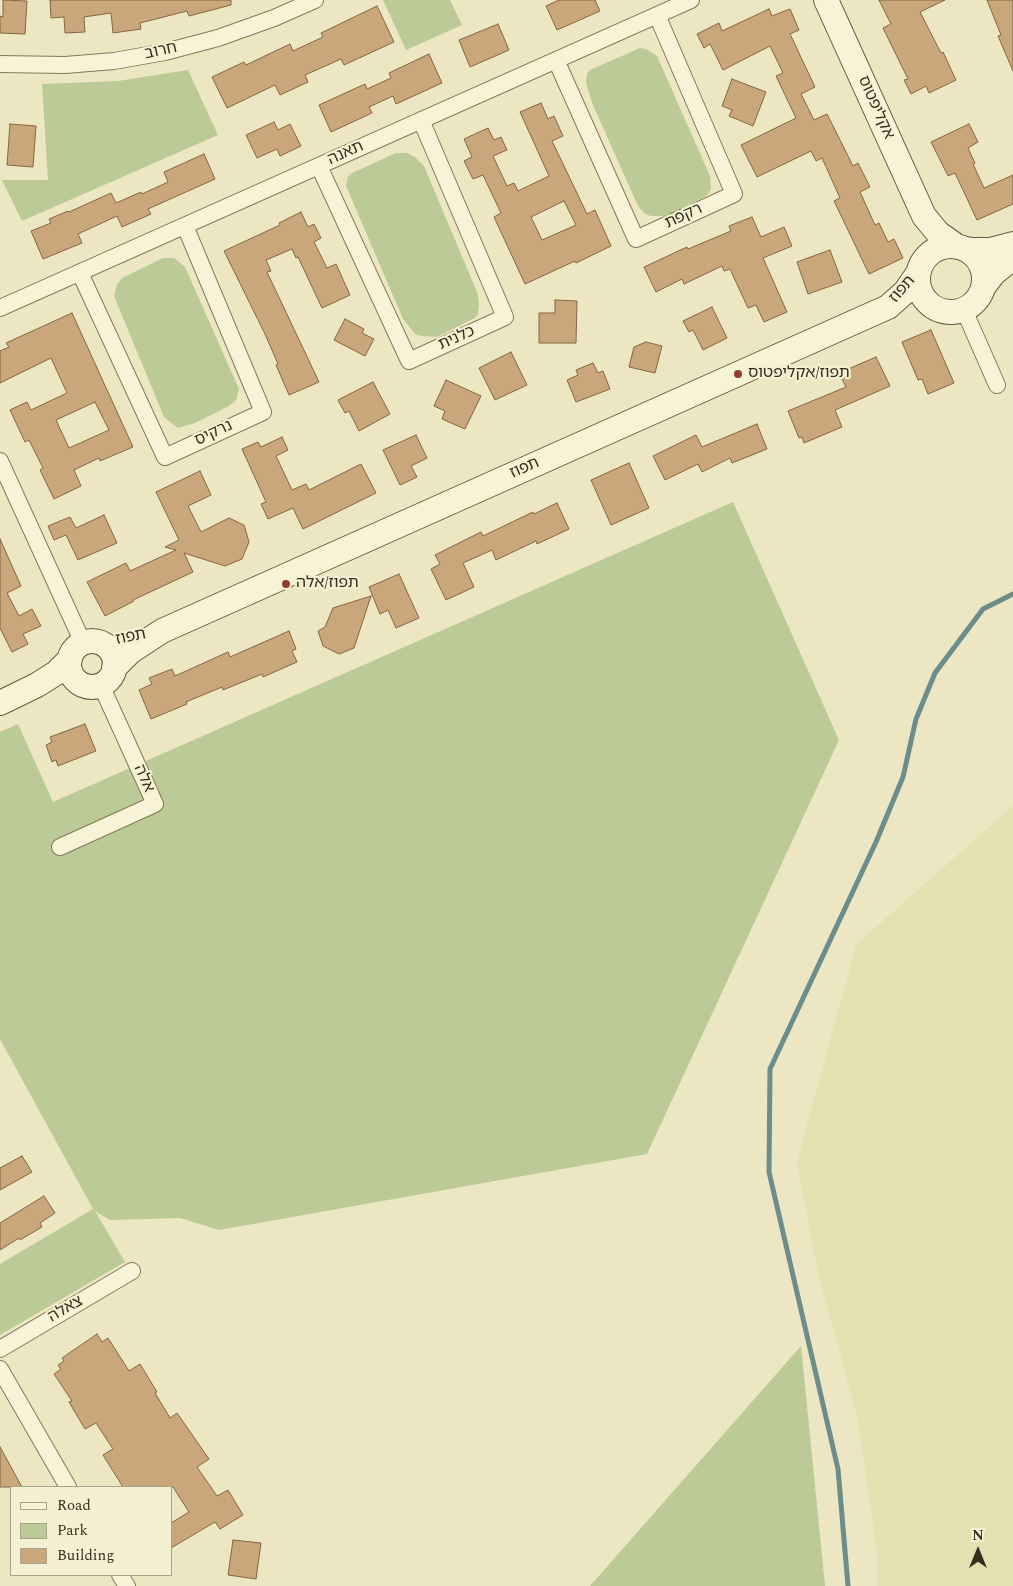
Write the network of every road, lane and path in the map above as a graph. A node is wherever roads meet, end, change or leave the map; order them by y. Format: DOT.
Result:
graph roads {
  1 [pos="315,0"];
  2 [pos="691,0"];
  3 [pos="826,0"];
  4 [pos="657,15"];
  5 [pos="556,60"];
  6 [pos="0,64"];
  7 [pos="421,120"];
  8 [pos="319,166"];
  9 [pos="924,216"];
  10 [pos="185,226"];
  11 [pos="1013,244"];
  12 [pos="961,248"];
  13 [pos="1013,258"];
  14 [pos="919,269"];
  15 [pos="80,272"];
  16 [pos="984,286"];
  17 [pos="888,307"];
  18 [pos="0,308"];
  19 [pos="934,308"];
  20 [pos="964,310"];
  21 [pos="997,385"];
  22 [pos="0,461"];
  23 [pos="162,631"];
  24 [pos="85,648"];
  25 [pos="99,679"];
  26 [pos="24,693"];
  27 [pos="0,704"];
  28 [pos="60,847"];
  29 [pos="132,1271"];
  30 [pos="0,1348"];
  31 [pos="0,1369"];
  32 [pos="67,1486"];
  1 -- 6 [label="street, חרוב"];
  2 -- 4 [label="street, תאנה"];
  3 -- 9 [label="street, אקליפטוס"];
  4 -- 5 [label="street, תאנה"];
  4 -- 5 [label="street, רקפת"];
  5 -- 7 [label="street, תאנה"];
  7 -- 8 [label="street, תאנה"];
  7 -- 8 [label="street, כלנית"];
  8 -- 10 [label="street, תאנה"];
  9 -- 12 [label="street, אקליפטוס"];
  9 -- 14 [label="street, אקליפטוס"];
  10 -- 15 [label="street, תאנה"];
  10 -- 15 [label="street, נרקיס"];
  11 -- 12 [label="street"];
  12 -- 14 [label="street"];
  12 -- 16 [label="street"];
  13 -- 16 [label="street"];
  14 -- 17 [label="street, תפוז"];
  14 -- 19 [label="street"];
  15 -- 18 [label="street, תאנה"];
  16 -- 20 [label="street"];
  17 -- 19 [label="street, תפוז"];
  17 -- 23 [label="street, תפוז"];
  19 -- 20 [label="street"];
  20 -- 21 [label="street"];
  22 -- 24 [label="street"];
  23 -- 24 [label="street, תפוז"];
  23 -- 25 [label="street, תפוז"];
  24 -- 25 [label="street"];
  24 -- 25 [label="street"];
  24 -- 26 [label="street"];
  25 -- 26 [label="street"];
  25 -- 28 [label="street, אלה"];
  26 -- 27 [label="street"];
  29 -- 30 [label="street, צאלה"];
  31 -- 32 [label="street"];
}
